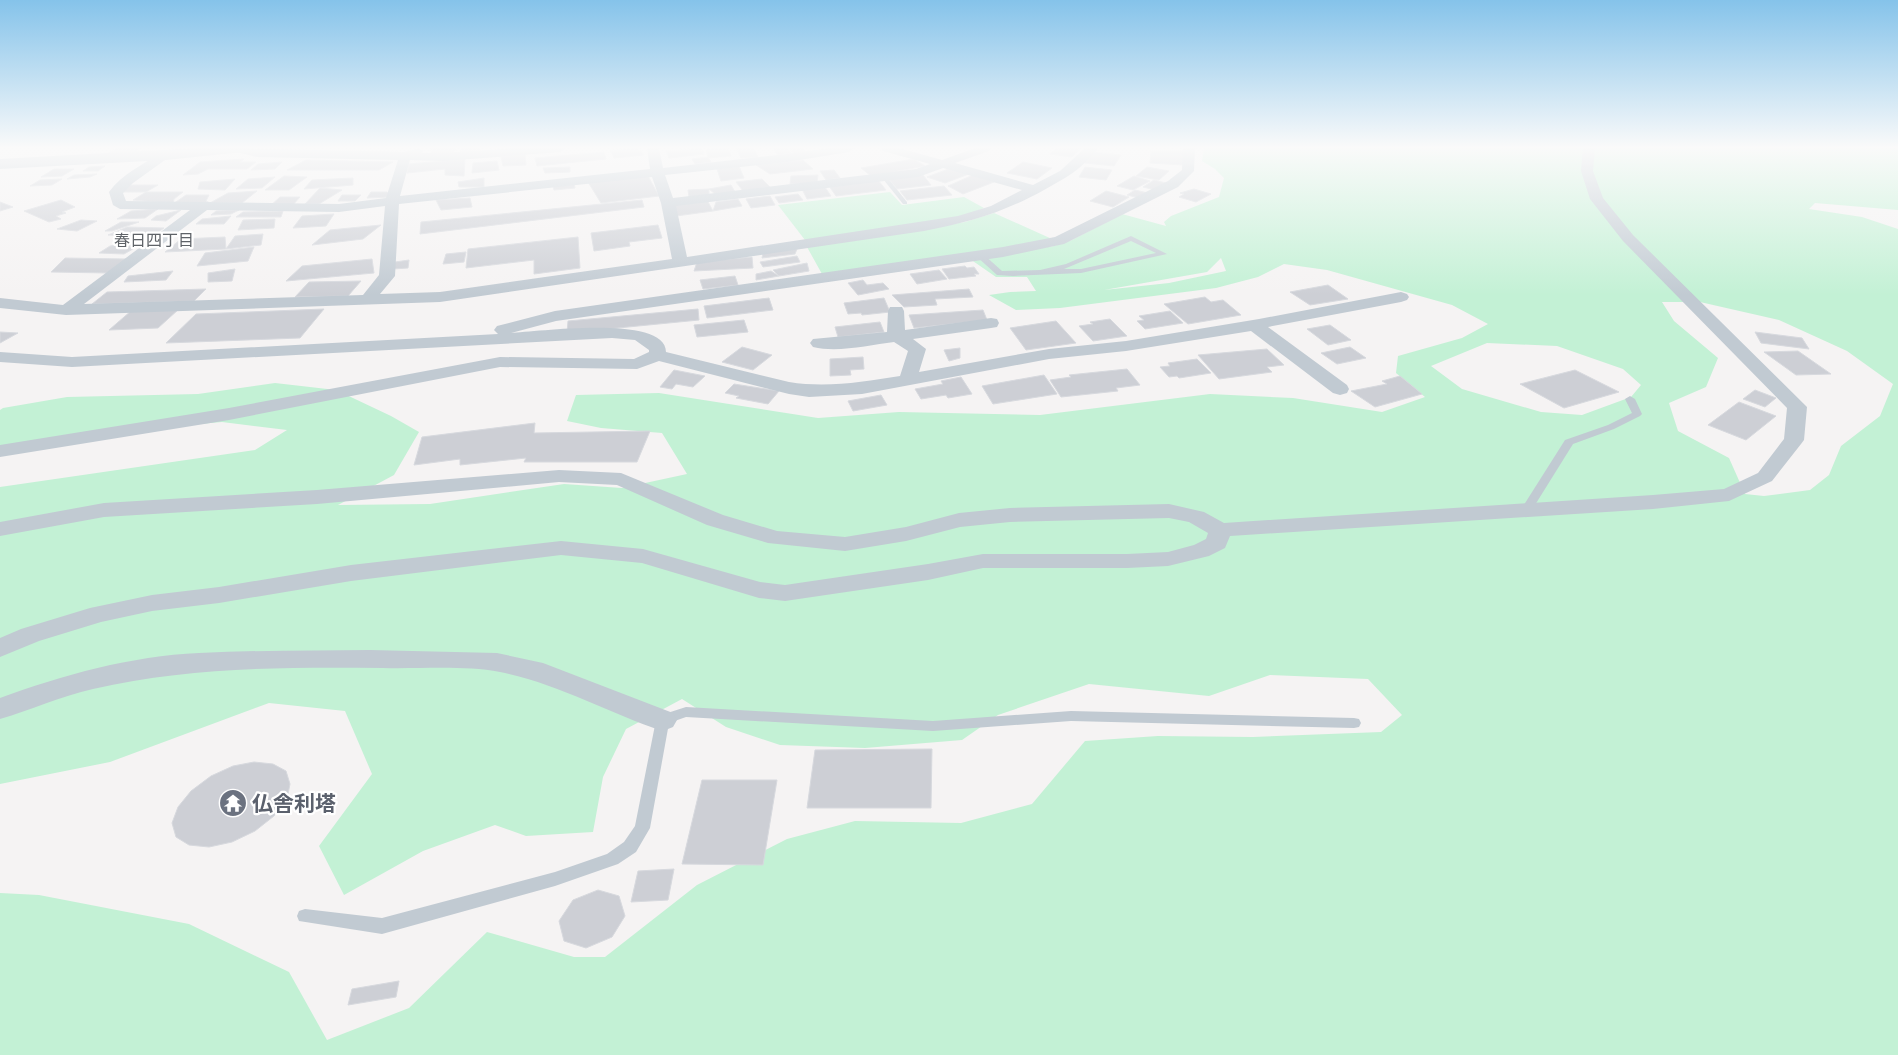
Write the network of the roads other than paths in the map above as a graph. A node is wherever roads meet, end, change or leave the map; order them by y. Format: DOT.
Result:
graph roads {
  1 [pos="118,197"];
  2 [pos="393,197"];
  3 [pos="426,197"];
  4 [pos="666,197"];
  5 [pos="718,197"];
  6 [pos="900,197"];
  7 [pos="1020,197"];
  8 [pos="1148,197"];
  9 [pos="1596,197"];
  10 [pos="392,201"];
  11 [pos="668,203"];
  12 [pos="905,203"];
  13 [pos="203,207"];
  14 [pos="979,255"];
  15 [pos="680,262"];
  16 [pos="1039,273"];
  17 [pos="1401,297"];
  18 [pos="367,300"];
  19 [pos="0,303"];
  20 [pos="66,310"];
  21 [pos="896,311"];
  22 [pos="991,323"];
  23 [pos="1254,325"];
  24 [pos="896,335"];
  25 [pos="491,339"];
  26 [pos="819,343"];
  27 [pos="657,355"];
  28 [pos="0,357"];
  29 [pos="908,380"];
  30 [pos="1340,390"];
  31 [pos="1630,399"];
  32 [pos="0,450"];
  33 [pos="1526,511"];
  34 [pos="0,529"];
  35 [pos="1220,530"];
  36 [pos="0,648"];
  37 [pos="0,709"];
  38 [pos="663,720"];
  39 [pos="1354,723"];
  40 [pos="305,916"];
  1 -- 13 [label="street"];
  2 -- 10 [label="street"];
  3 -- 10 [label="street"];
  4 -- 11 [label="street"];
  5 -- 11 [label="street"];
  6 -- 12 [label="lane"];
  7 -- 15 [label="street"];
  8 -- 14 [label="street"];
  9 -- 33 [label="street"];
  10 -- 13 [label="street"];
  10 -- 18 [label="street"];
  11 -- 15 [label="street"];
  13 -- 20 [label="street"];
  14 -- 16 [label="lane"];
  14 -- 25 [label="street"];
  15 -- 18 [label="street"];
  16 -- 16 [label="lane"];
  17 -- 23 [label="street"];
  18 -- 20 [label="street"];
  19 -- 20 [label="street"];
  21 -- 24 [label="street"];
  22 -- 24 [label="street"];
  23 -- 29 [label="street"];
  23 -- 30 [label="street"];
  24 -- 26 [label="street"];
  24 -- 29 [label="street"];
  25 -- 27 [label="street"];
  25 -- 28 [label="street"];
  27 -- 29 [label="street"];
  27 -- 32 [label="street"];
  31 -- 33 [label="lane"];
  33 -- 35 [label="street"];
  34 -- 35 [label="street"];
  35 -- 36 [label="street"];
  37 -- 38 [label="street"];
  38 -- 39 [label="lane"];
  38 -- 40 [label="lane"];
}
